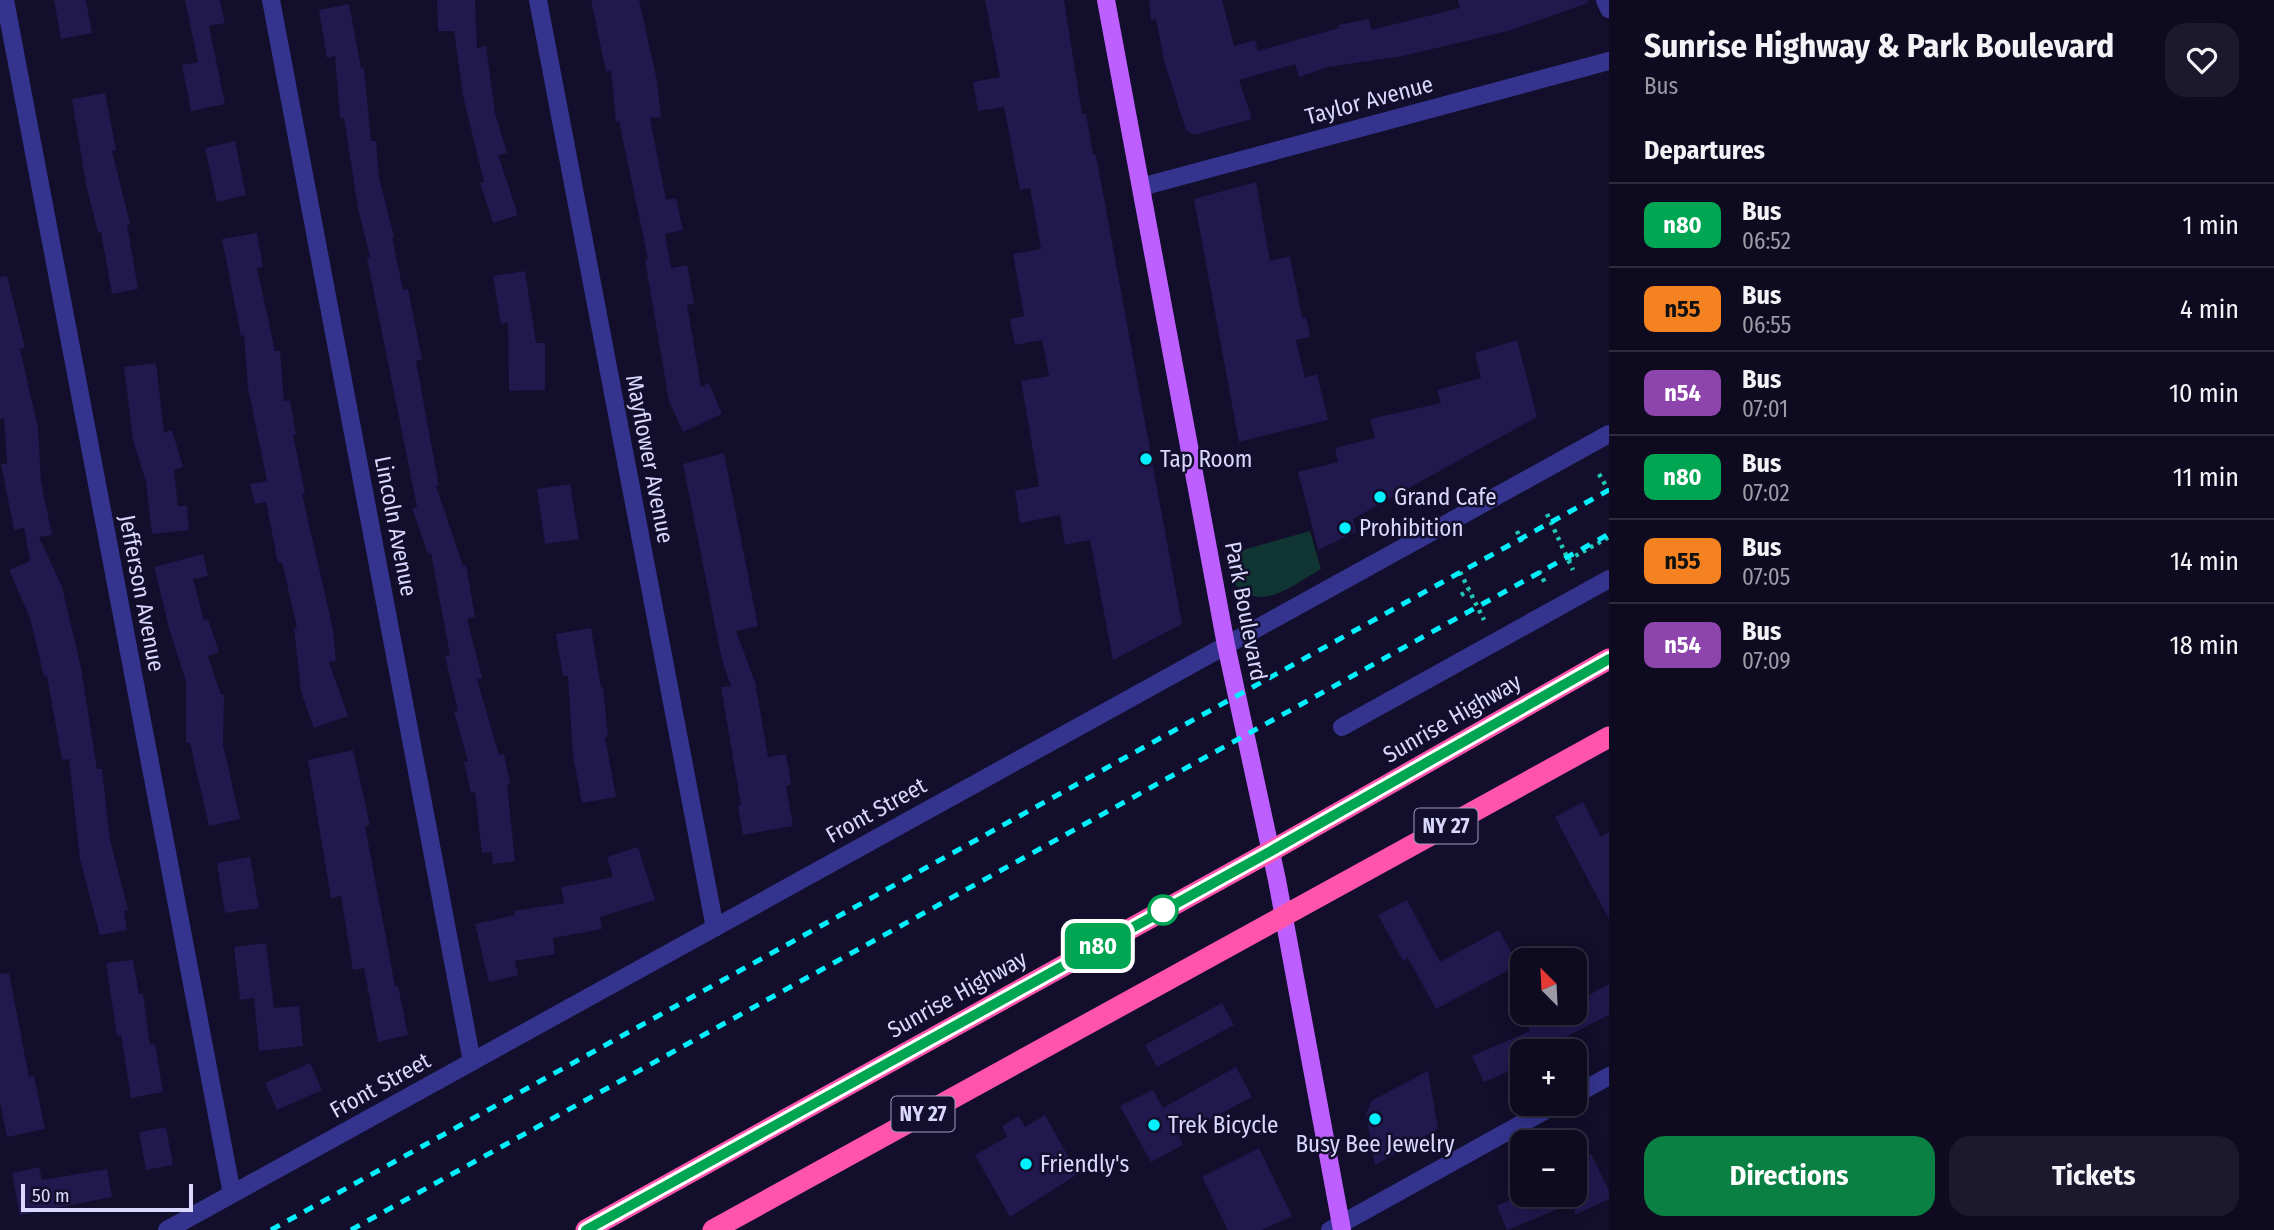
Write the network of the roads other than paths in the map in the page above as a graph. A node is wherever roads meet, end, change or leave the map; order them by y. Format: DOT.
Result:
graph roads {
  1 [pos="5,0"];
  2 [pos="271,0"];
  3 [pos="538,0"];
  4 [pos="1106,0"];
  5 [pos="1605,0"];
  6 [pos="1609,9"];
  7 [pos="1609,61"];
  8 [pos="1141,187"];
  9 [pos="1609,434"];
  10 [pos="1609,579"];
  11 [pos="1227,645"];
  12 [pos="1609,659"];
  13 [pos="1342,727"];
  14 [pos="1609,737"];
  15 [pos="1271,851"];
  16 [pos="1284,916"];
  17 [pos="715,928"];
  18 [pos="472,1062"];
  19 [pos="1609,1076"];
  20 [pos="1587,1088"];
  21 [pos="1536,1116"];
  22 [pos="232,1194"];
  23 [pos="1337,1228"];
  24 [pos="167,1230"];
  25 [pos="586,1230"];
  26 [pos="713,1230"];
  1 -- 22 [label="street, Jefferson Avenue"];
  2 -- 18 [label="street, Lincoln Avenue"];
  3 -- 17 [label="street, Mayflower Avenue"];
  4 -- 8 [label="main road, Park Boulevard"];
  5 -- 6 [label="street"];
  7 -- 8 [label="street, Taylor Avenue"];
  8 -- 11 [label="main road, Park Boulevard"];
  9 -- 11 [label="street, Front Street"];
  10 -- 13 [label="street"];
  11 -- 15 [label="main road, Park Boulevard"];
  11 -- 17 [label="street, Front Street"];
  12 -- 15 [label="highway, Sunrise Highway / NY 27"];
  14 -- 16 [label="highway, NY 27"];
  15 -- 16 [label="main road, Park Boulevard"];
  15 -- 25 [label="highway, Sunrise Highway / NY 27"];
  16 -- 23 [label="main road, Park Boulevard"];
  16 -- 26 [label="highway, NY 27"];
  17 -- 18 [label="street, Front Street"];
  18 -- 22 [label="street, Front Street"];
  19 -- 20 [label="street"];
  21 -- 23 [label="street"];
  22 -- 24 [label="street, Front Street"];
}
